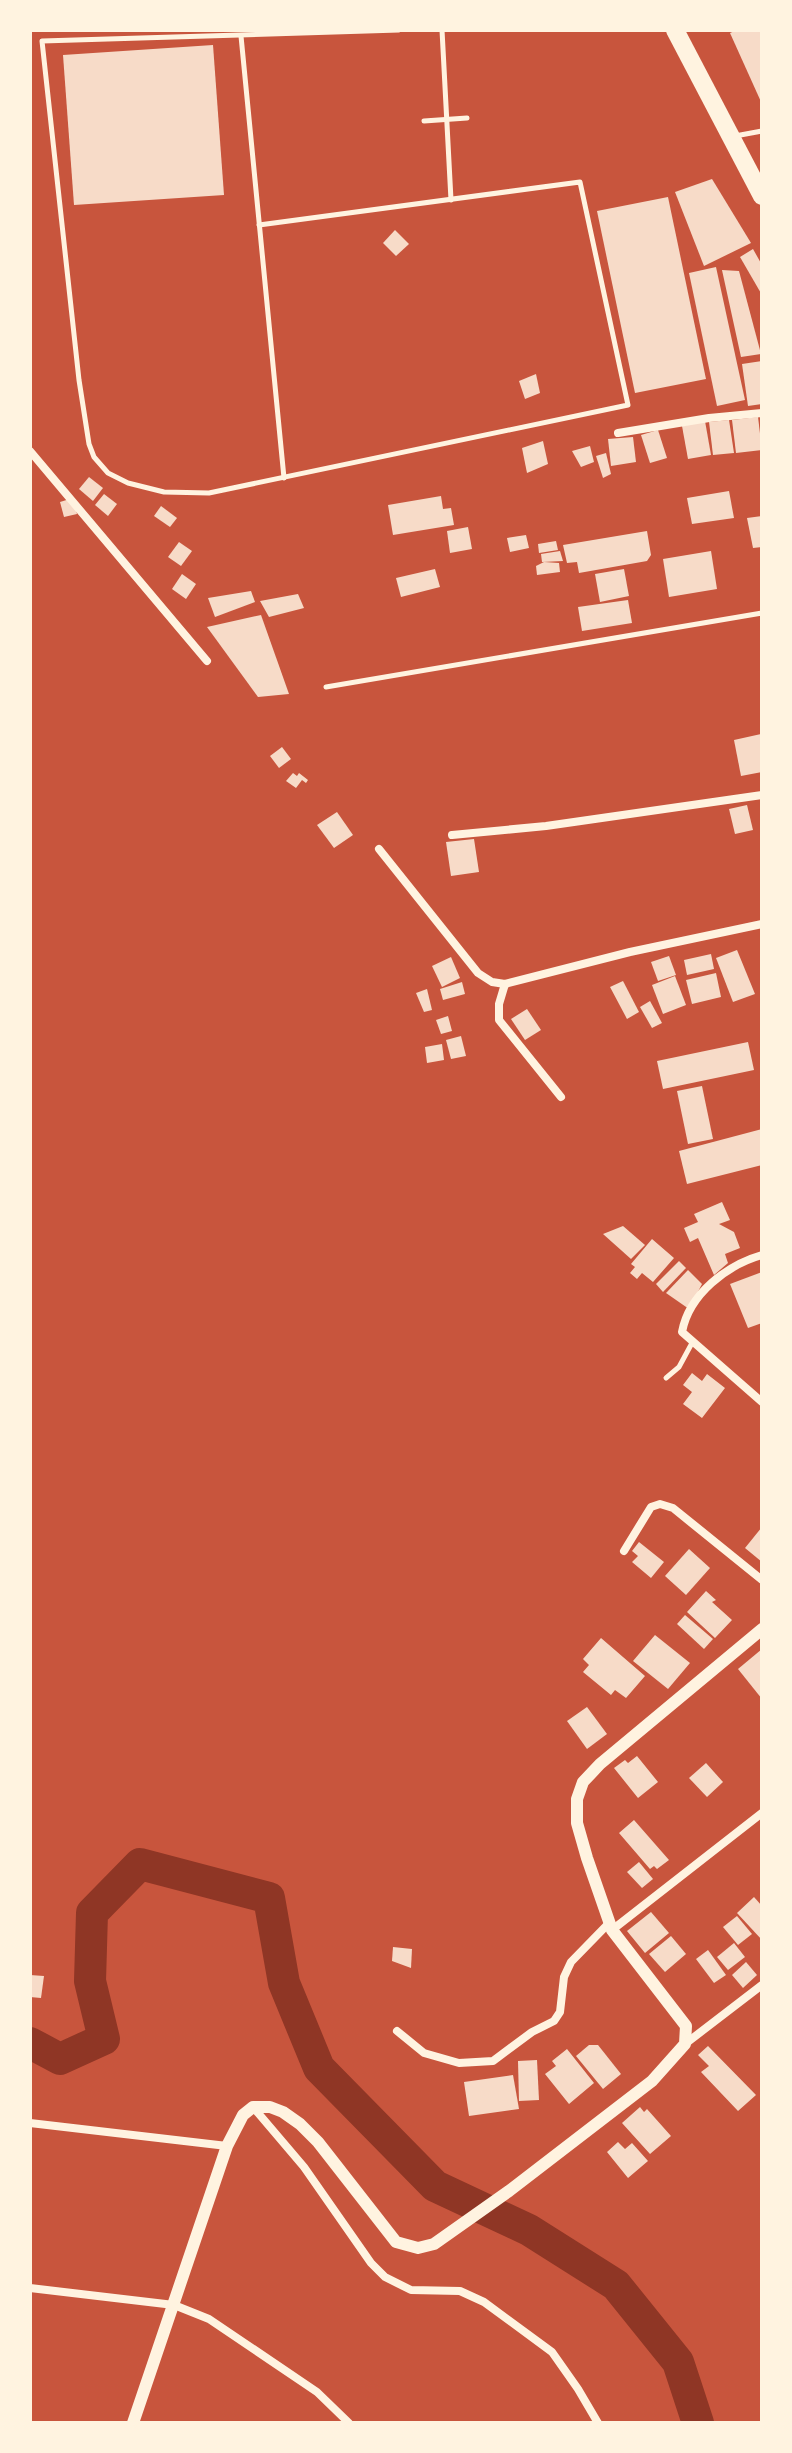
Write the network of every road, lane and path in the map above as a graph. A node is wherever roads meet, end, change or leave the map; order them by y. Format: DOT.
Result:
graph roads {
  1 [pos="399,30"];
  2 [pos="442,30"];
  3 [pos="675,30"];
  4 [pos="241,36"];
  5 [pos="467,118"];
  6 [pos="447,119"];
  7 [pos="424,121"];
  8 [pos="762,131"];
  9 [pos="730,137"];
  10 [pos="762,196"];
  11 [pos="451,200"];
  12 [pos="259,225"];
  13 [pos="762,413"];
  14 [pos="618,433"];
  15 [pos="30,451"];
  16 [pos="284,478"];
  17 [pos="762,613"];
  18 [pos="207,661"];
  19 [pos="326,687"];
  20 [pos="762,795"];
  21 [pos="452,835"];
  22 [pos="379,849"];
  23 [pos="762,924"];
  24 [pos="505,984"];
  25 [pos="561,1097"];
  26 [pos="762,1255"];
  27 [pos="692,1343"];
  28 [pos="666,1378"];
  29 [pos="762,1402"];
  30 [pos="624,1551"];
  31 [pos="762,1580"];
  32 [pos="762,1629"];
  33 [pos="762,1813"];
  34 [pos="611,1926"];
  35 [pos="762,1985"];
  36 [pos="397,2031"];
  37 [pos="685,2044"];
  38 [pos="253,2107"];
  39 [pos="30,2123"];
  40 [pos="227,2146"];
  41 [pos="30,2288"];
  42 [pos="174,2305"];
  43 [pos="133,2423"];
  44 [pos="349,2423"];
  45 [pos="598,2423"];
  1 -- 4 [label="lane"];
  2 -- 6 [label="lane"];
  3 -- 9 [label="highway"];
  4 -- 12 [label="lane"];
  4 -- 16 [label="lane"];
  5 -- 6 [label="lane"];
  6 -- 7 [label="lane"];
  6 -- 11 [label="lane"];
  8 -- 9 [label="lane"];
  9 -- 10 [label="highway"];
  11 -- 12 [label="lane"];
  11 -- 16 [label="lane"];
  12 -- 16 [label="lane"];
  13 -- 14 [label="street"];
  15 -- 18 [label="street"];
  17 -- 19 [label="lane"];
  20 -- 21 [label="street"];
  22 -- 24 [label="street"];
  23 -- 24 [label="street"];
  24 -- 25 [label="street"];
  26 -- 27 [label="street"];
  27 -- 28 [label="lane"];
  27 -- 29 [label="street"];
  30 -- 31 [label="street"];
  32 -- 34 [label="street"];
  33 -- 34 [label="street"];
  34 -- 36 [label="street"];
  34 -- 37 [label="street"];
  35 -- 37 [label="street"];
  37 -- 38 [label="street"];
  38 -- 40 [label="street"];
  38 -- 45 [label="street"];
  39 -- 40 [label="street"];
  40 -- 42 [label="street"];
  41 -- 42 [label="street"];
  42 -- 43 [label="street"];
  42 -- 44 [label="street"];
}
